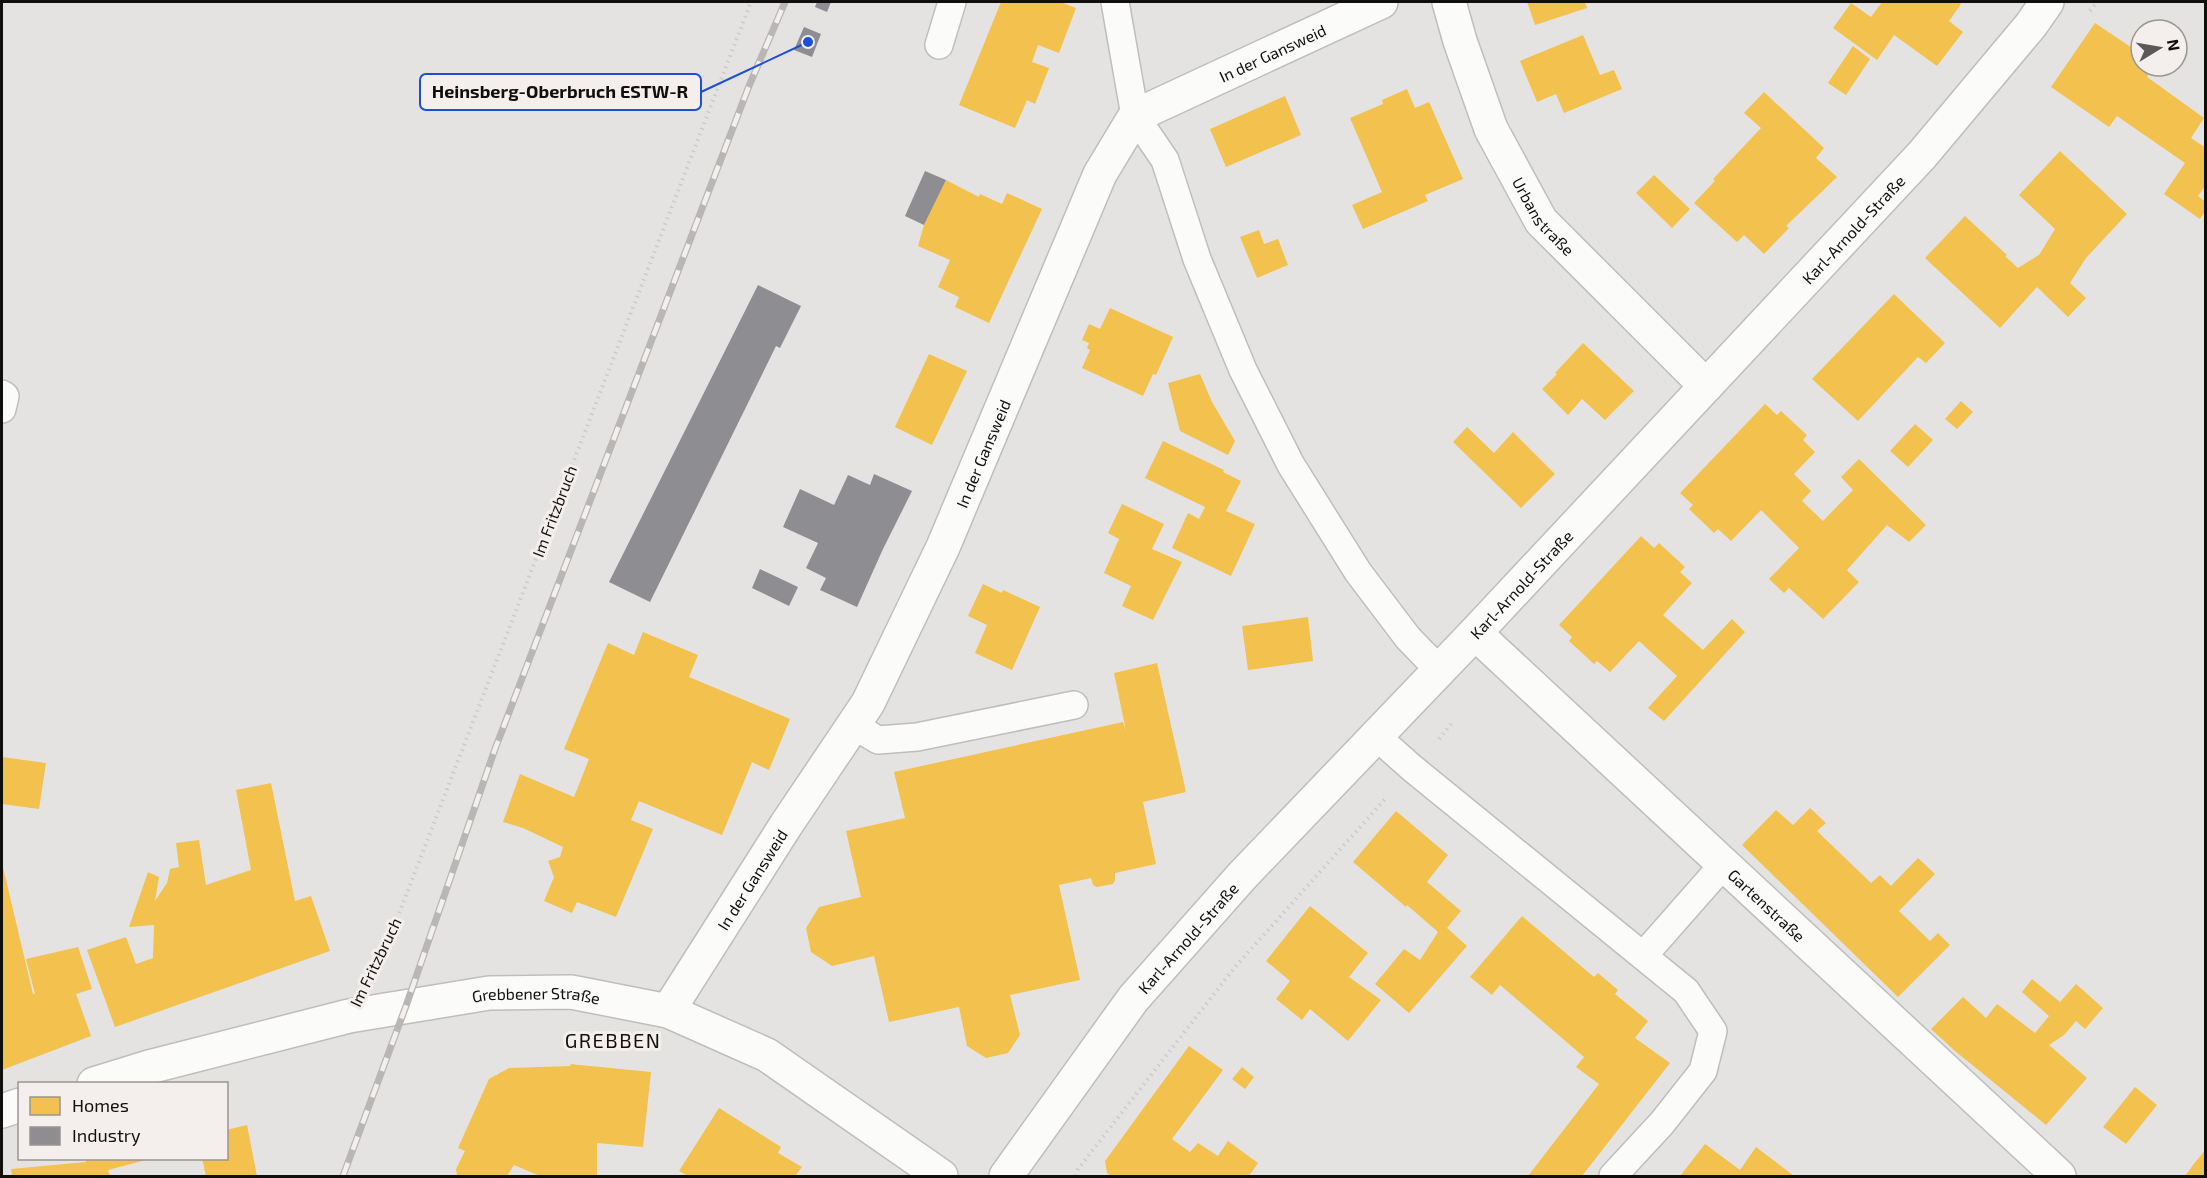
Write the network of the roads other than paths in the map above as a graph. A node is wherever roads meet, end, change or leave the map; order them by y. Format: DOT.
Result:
graph roads {
  1 [pos="952,2"];
  2 [pos="1115,2"];
  3 [pos="1382,2"];
  4 [pos="1449,2"];
  5 [pos="2047,2"];
  6 [pos="939,45"];
  7 [pos="1135,116"];
  8 [pos="1706,386"];
  9 [pos="2,394"];
  10 [pos="2,409"];
  11 [pos="1475,633"];
  12 [pos="1440,670"];
  13 [pos="1074,705"];
  14 [pos="853,725"];
  15 [pos="1376,736"];
  16 [pos="1723,865"];
  17 [pos="1643,956"];
  18 [pos="668,1011"];
  19 [pos="98,1082"];
  20 [pos="18,1106"];
  21 [pos="2,1111"];
  22 [pos="941,1176"];
  23 [pos="1006,1176"];
  24 [pos="1613,1176"];
  25 [pos="2059,1176"];
  1 -- 6 [label="lane"];
  2 -- 7 [label="lane"];
  3 -- 7 [label="street, In der Gansweid"];
  4 -- 8 [label="street, Urbanstraße"];
  5 -- 8 [label="street, Karl-Arnold-Straße"];
  7 -- 12 [label="lane"];
  7 -- 14 [label="street, In der Gansweid"];
  8 -- 11 [label="street, Karl-Arnold-Straße"];
  9 -- 10 [label="lane"];
  11 -- 12 [label="street, Karl-Arnold-Straße"];
  11 -- 16 [label="street, Gartenstraße"];
  12 -- 15 [label="street, Karl-Arnold-Straße"];
  13 -- 14 [label="lane"];
  14 -- 18 [label="street, In der Gansweid"];
  15 -- 17 [label="lane"];
  15 -- 23 [label="street, Karl-Arnold-Straße"];
  16 -- 17 [label="lane"];
  16 -- 25 [label="street, Gartenstraße"];
  17 -- 24 [label="lane"];
  18 -- 19 [label="street, Grebbener Straße"];
  18 -- 22 [label="street, Grebbener Straße"];
  20 -- 21 [label="street"];
}
